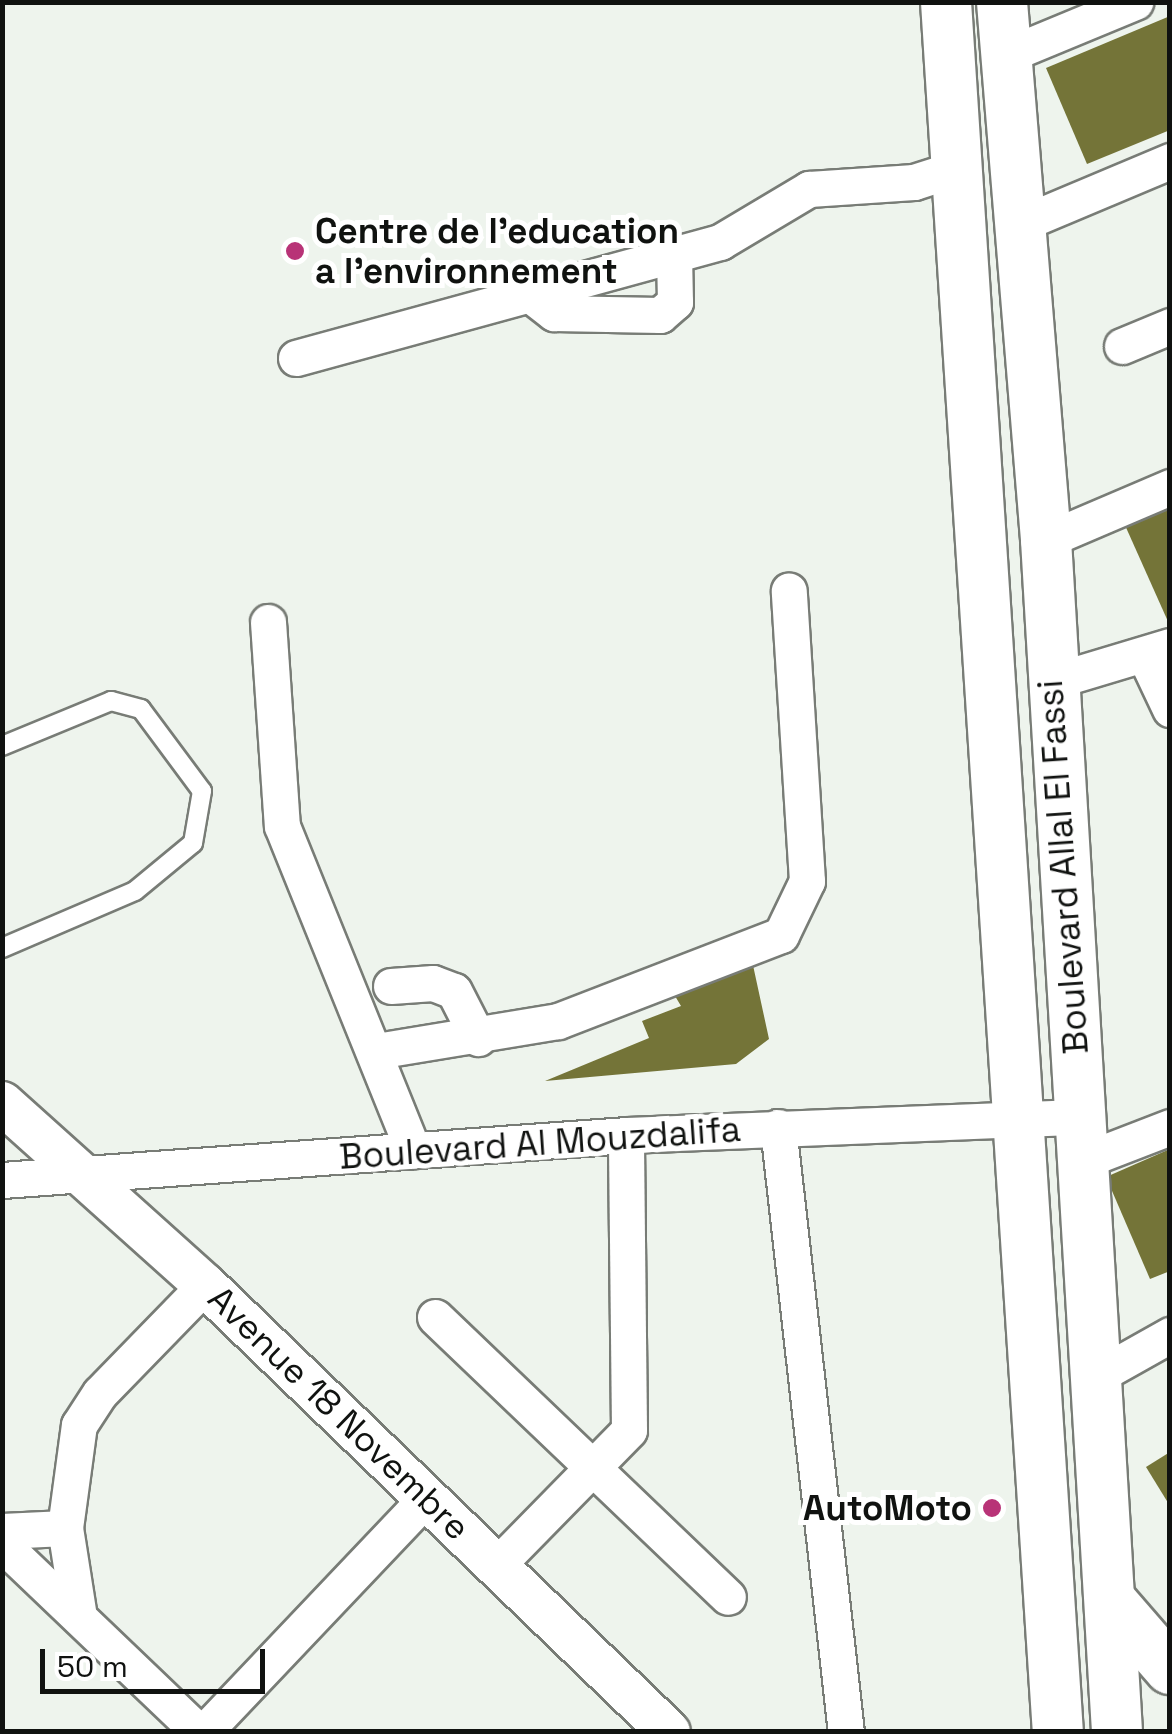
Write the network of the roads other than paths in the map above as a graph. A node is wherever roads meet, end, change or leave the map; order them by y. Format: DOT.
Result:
graph roads {
  1 [pos="946,2"];
  2 [pos="1002,2"];
  3 [pos="1135,2"];
  4 [pos="1007,56"];
  5 [pos="1169,164"];
  6 [pos="954,191"];
  7 [pos="1020,224"];
  8 [pos="674,254"];
  9 [pos="528,293"];
  10 [pos="1170,326"];
  11 [pos="1122,346"];
  12 [pos="296,358"];
  13 [pos="1170,487"];
  14 [pos="1046,540"];
  15 [pos="789,591"];
  16 [pos="268,622"];
  17 [pos="1157,651"];
  18 [pos="1050,682"];
  19 [pos="1170,710"];
  20 [pos="2,746"];
  21 [pos="2,948"];
  22 [pos="391,986"];
  23 [pos="478,1038"];
  24 [pos="377,1050"];
  25 [pos="2,1103"];
  26 [pos="1022,1118"];
  27 [pos="1170,1127"];
  28 [pos="778,1128"];
  29 [pos="626,1136"];
  30 [pos="1081,1139"];
  31 [pos="413,1151"];
  32 [pos="84,1174"];
  33 [pos="2,1180"];
  34 [pos="205,1286"];
  35 [pos="435,1318"];
  36 [pos="1170,1335"];
  37 [pos="1096,1376"];
  38 [pos="594,1469"];
  39 [pos="428,1497"];
  40 [pos="65,1528"];
  41 [pos="2,1531"];
  42 [pos="2,1544"];
  43 [pos="498,1564"];
  44 [pos="728,1597"];
  45 [pos="1112,1601"];
  46 [pos="79,1617"];
  47 [pos="1170,1669"];
  48 [pos="202,1732"];
  49 [pos="669,1732"];
  50 [pos="846,1732"];
  51 [pos="1058,1732"];
  52 [pos="1117,1732"];
  1 -- 6 [label="main road, Boulevard Allal El Fassi"];
  2 -- 4 [label="main road, Boulevard Allal El Fassi"];
  3 -- 4 [label="street"];
  4 -- 7 [label="main road, Boulevard Allal El Fassi"];
  5 -- 7 [label="street"];
  6 -- 8 [label="street"];
  6 -- 26 [label="main road, Boulevard Allal El Fassi"];
  7 -- 14 [label="main road, Boulevard Allal El Fassi"];
  8 -- 9 [label="street"];
  8 -- 9 [label="street"];
  9 -- 12 [label="street"];
  10 -- 11 [label="street"];
  13 -- 14 [label="street"];
  14 -- 18 [label="main road, Boulevard Allal El Fassi"];
  15 -- 23 [label="street"];
  16 -- 24 [label="street"];
  17 -- 18 [label="street"];
  17 -- 19 [label="street"];
  18 -- 30 [label="main road, Boulevard Allal El Fassi"];
  20 -- 21 [label="lane"];
  22 -- 23 [label="street"];
  23 -- 24 [label="street"];
  24 -- 31 [label="street"];
  25 -- 32 [label="street, Avenue 18 Novembre"];
  26 -- 28 [label="street, Boulevard Al Mouzdalifa"];
  26 -- 30 [label="street, Boulevard Al Mouzdalifa"];
  26 -- 51 [label="main road, Boulevard Allal El Fassi"];
  27 -- 30 [label="street"];
  28 -- 29 [label="street, Boulevard Al Mouzdalifa"];
  28 -- 50 [label="street"];
  29 -- 31 [label="street, Boulevard Al Mouzdalifa"];
  29 -- 38 [label="street"];
  30 -- 37 [label="main road, Boulevard Allal El Fassi"];
  31 -- 32 [label="street, Boulevard Al Mouzdalifa"];
  32 -- 33 [label="street, Boulevard Al Mouzdalifa"];
  32 -- 34 [label="street, Avenue 18 Novembre"];
  34 -- 39 [label="street, Avenue 18 Novembre"];
  34 -- 40 [label="street"];
  35 -- 38 [label="street"];
  36 -- 37 [label="street"];
  37 -- 45 [label="main road, Boulevard Allal El Fassi"];
  38 -- 43 [label="street"];
  38 -- 44 [label="street"];
  39 -- 43 [label="street, Avenue 18 Novembre"];
  39 -- 48 [label="street"];
  40 -- 41 [label="street"];
  40 -- 46 [label="street"];
  42 -- 46 [label="street"];
  43 -- 49 [label="street, Avenue 18 Novembre"];
  45 -- 47 [label="main road"];
  45 -- 52 [label="main road, Boulevard Allal El Fassi"];
  46 -- 48 [label="street"];
}
